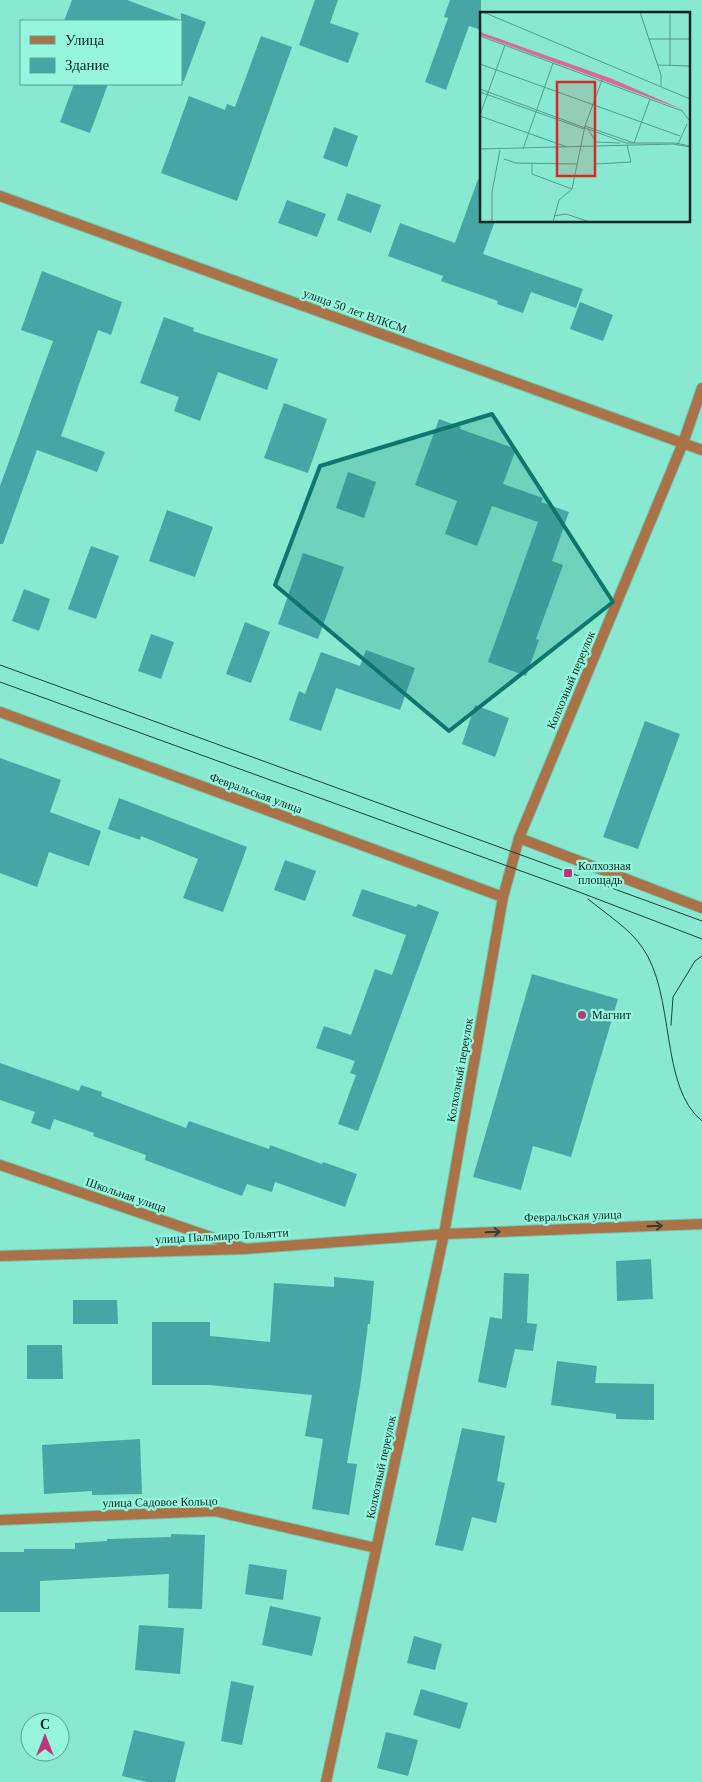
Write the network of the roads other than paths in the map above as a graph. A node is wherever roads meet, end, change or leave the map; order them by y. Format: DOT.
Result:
graph roads {
  1 [pos="0,196"];
  2 [pos="702,388"];
  3 [pos="683,443"];
  4 [pos="702,450"];
  5 [pos="0,712"];
  6 [pos="519,838"];
  7 [pos="503,897"];
  8 [pos="702,908"];
  9 [pos="0,1165"];
  10 [pos="702,1224"];
  11 [pos="444,1234"];
  12 [pos="244,1249"];
  13 [pos="0,1256"];
  14 [pos="0,1520"];
  15 [pos="376,1548"];
  16 [pos="326,1782"];
  1 -- 3 [label="street, улица 50 лет ВЛКСМ"];
  2 -- 3 [label="street, Колхозный переулок"];
  3 -- 4 [label="street, улица 50 лет ВЛКСМ"];
  3 -- 6 [label="street, Колхозный переулок"];
  5 -- 7 [label="street, Февральская улица"];
  6 -- 7 [label="street, Колхозный переулок"];
  6 -- 8 [label="street"];
  7 -- 11 [label="street, Колхозный переулок"];
  9 -- 12 [label="street, Школьная улица"];
  11 -- 10 [label="street, Февральская улица, one-way"];
  11 -- 12 [label="street, улица Пальмиро Тольятти"];
  11 -- 15 [label="street, Колхозный переулок"];
  12 -- 13 [label="street, улица Пальмиро Тольятти"];
  14 -- 15 [label="street, улица Садовое Кольцо"];
  15 -- 16 [label="street, Колхозный переулок"];
}
